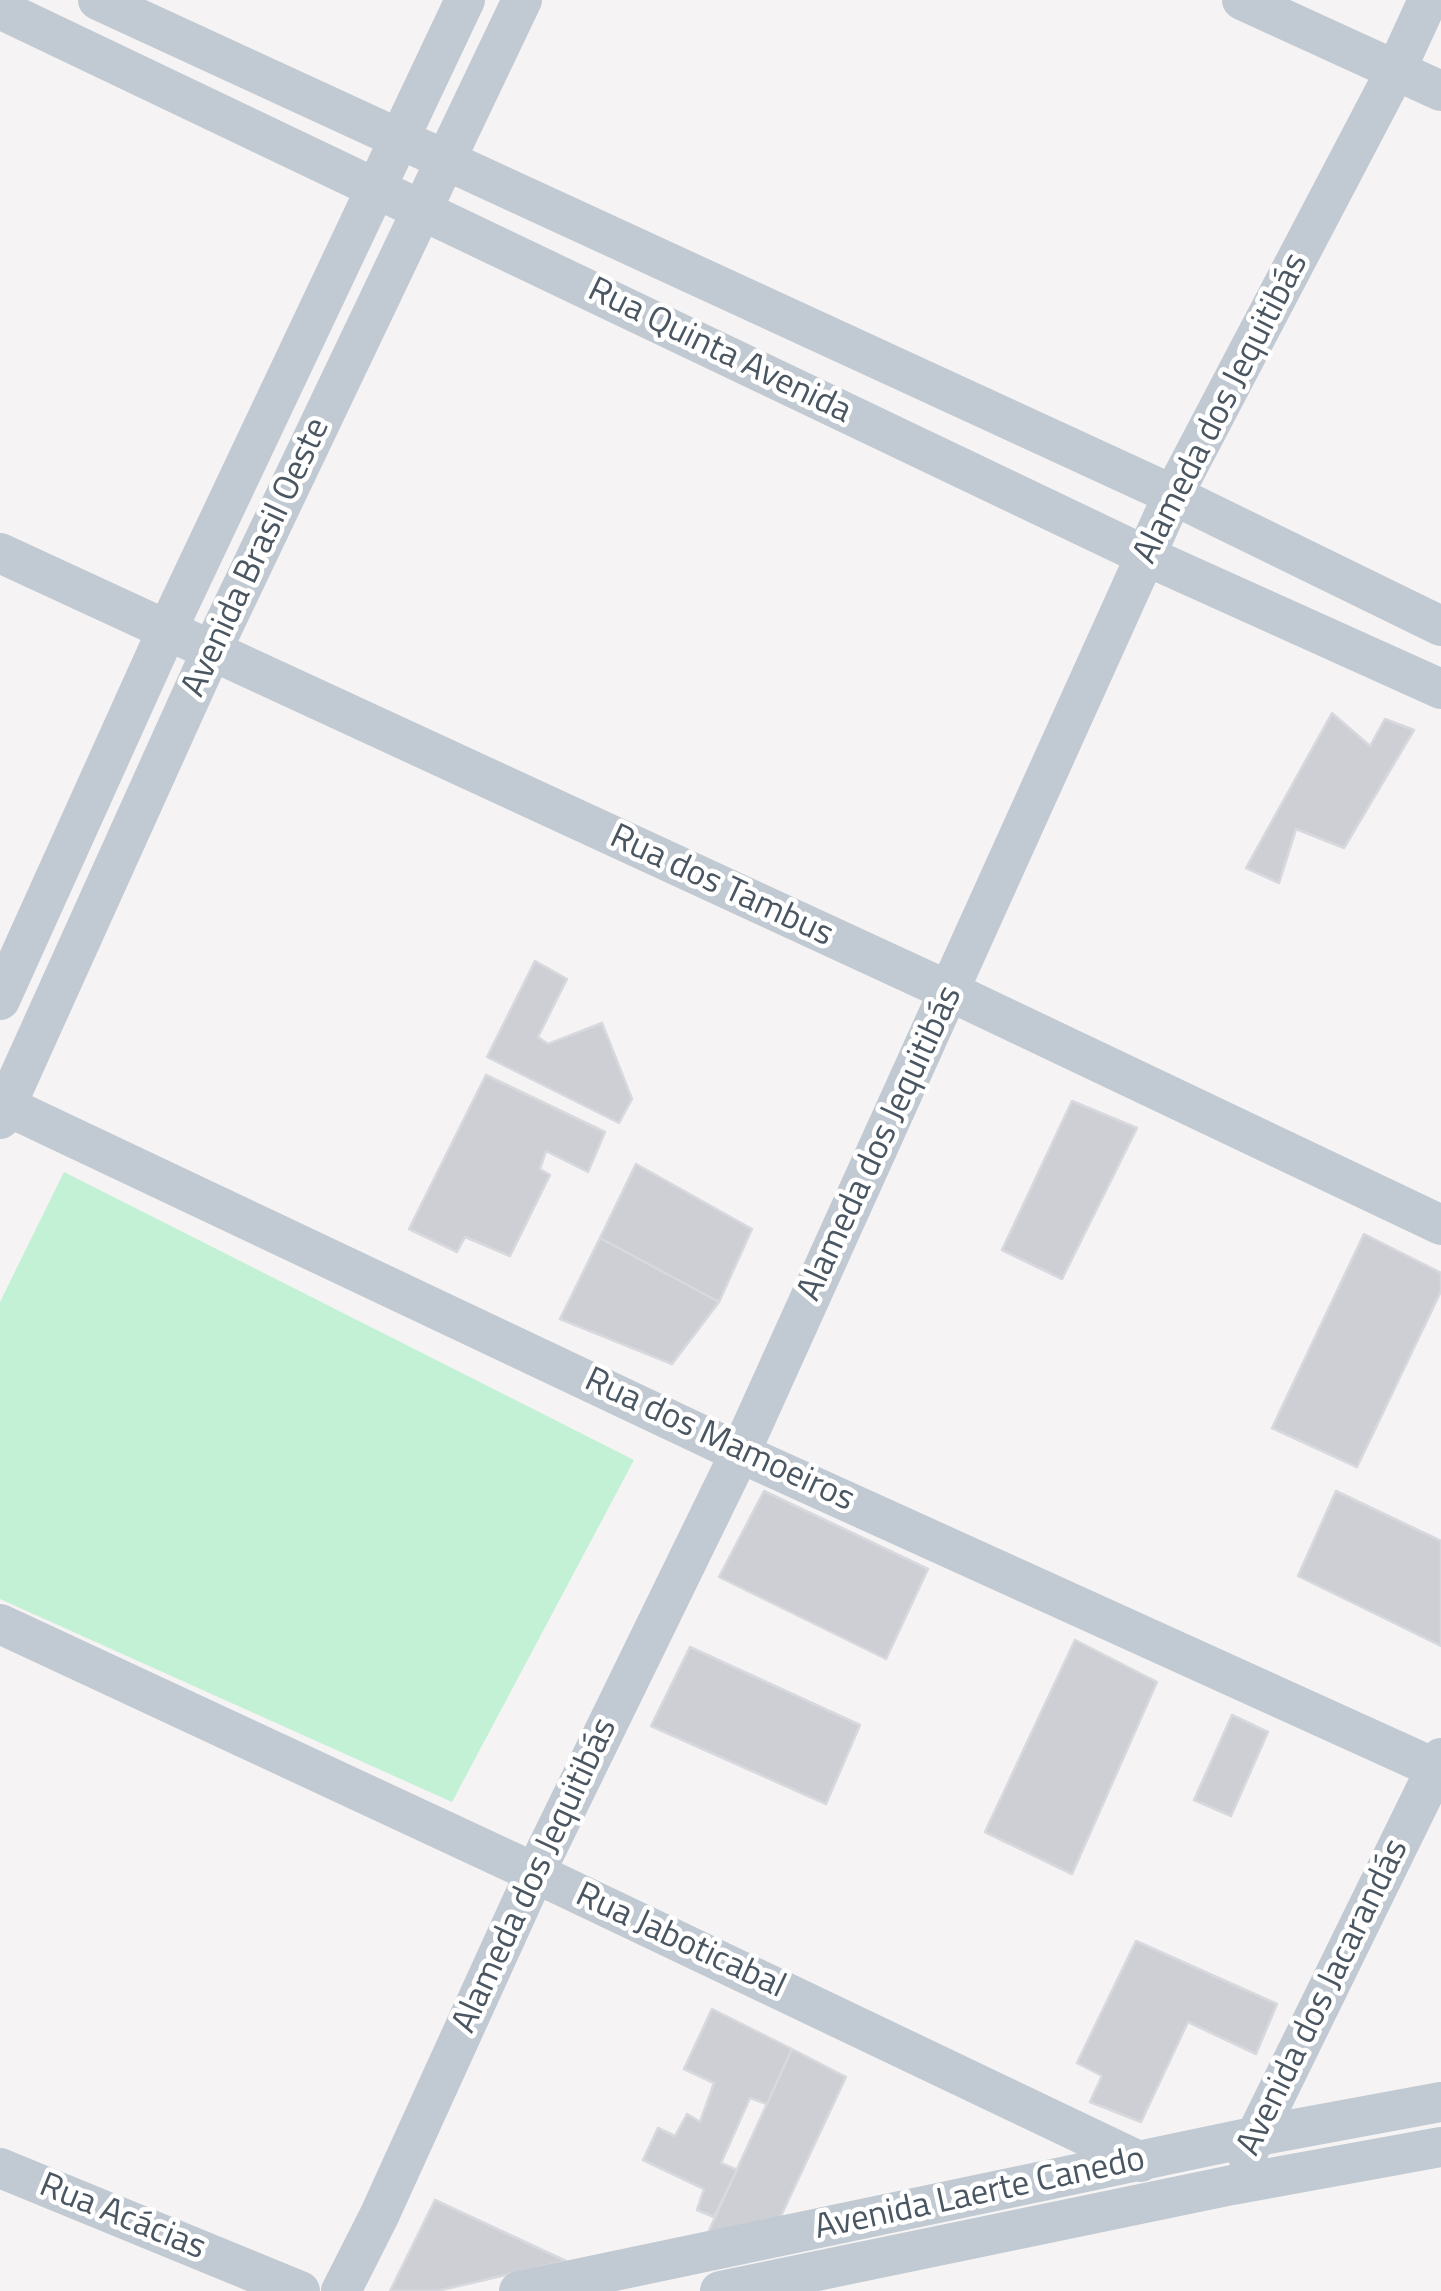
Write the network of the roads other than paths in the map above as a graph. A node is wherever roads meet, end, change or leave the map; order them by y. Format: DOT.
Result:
graph roads {
  1 [pos="98,0"];
  2 [pos="465,0"];
  3 [pos="522,0"];
  4 [pos="1242,0"];
  5 [pos="1428,0"];
  6 [pos="0,10"];
  7 [pos="1396,70"];
  8 [pos="1441,91"];
  9 [pos="399,141"];
  10 [pos="445,161"];
  11 [pos="377,190"];
  12 [pos="422,209"];
  13 [pos="1173,495"];
  14 [pos="0,553"];
  15 [pos="1146,556"];
  16 [pos="1441,626"];
  17 [pos="168,628"];
  18 [pos="211,652"];
  19 [pos="1441,689"];
  20 [pos="951,992"];
  21 [pos="0,1000"];
  22 [pos="2,1110"];
  23 [pos="1441,1224"];
  24 [pos="740,1453"];
  25 [pos="0,1624"];
  26 [pos="1439,1766"];
  27 [pos="535,1873"];
  28 [pos="1441,2102"];
  29 [pos="1257,2136"];
  30 [pos="1441,2147"];
  31 [pos="1141,2162"];
  32 [pos="0,2168"];
  33 [pos="1232,2184"];
  34 [pos="300,2291"];
  35 [pos="341,2291"];
  36 [pos="519,2291"];
  37 [pos="720,2291"];
  1 -- 9 [label="street, Rua Quinta Avenida"];
  2 -- 9 [label="street, Avenida Brasil Oeste"];
  3 -- 10 [label="street, Avenida Brasil Oeste"];
  4 -- 7 [label="street"];
  5 -- 7 [label="street, Alameda dos Jequitibás"];
  6 -- 11 [label="street, Rua Quinta Avenida"];
  7 -- 8 [label="street"];
  7 -- 13 [label="street, Alameda dos Jequitibás"];
  9 -- 10 [label="street, Rua Quinta Avenida"];
  9 -- 11 [label="street, Avenida Brasil Oeste"];
  10 -- 12 [label="street, Avenida Brasil Oeste"];
  10 -- 13 [label="street, Rua Quinta Avenida"];
  11 -- 12 [label="street, Rua Quinta Avenida"];
  11 -- 17 [label="street, Avenida Brasil Oeste"];
  12 -- 15 [label="street, Rua Quinta Avenida"];
  12 -- 18 [label="street, Avenida Brasil Oeste"];
  13 -- 15 [label="street, Alameda dos Jequitibás"];
  13 -- 16 [label="street, Rua Quinta Avenida"];
  14 -- 17 [label="street, Rua dos Tambus"];
  15 -- 19 [label="street, Rua Quinta Avenida"];
  15 -- 20 [label="street, Alameda dos Jequitibás"];
  17 -- 18 [label="street, Rua dos Tambus"];
  17 -- 21 [label="street, Avenida Brasil Oeste"];
  18 -- 20 [label="street, Rua dos Tambus"];
  18 -- 22 [label="street, Avenida Brasil Oeste"];
  20 -- 23 [label="street, Rua dos Tambus"];
  20 -- 24 [label="street, Alameda dos Jequitibás"];
  22 -- 24 [label="street, Rua dos Mamoeiros"];
  24 -- 26 [label="street, Rua dos Mamoeiros"];
  24 -- 27 [label="street, Alameda dos Jequitibás"];
  25 -- 27 [label="street, Rua Jaboticabal"];
  26 -- 29 [label="street, Avenida dos Jacarandás"];
  27 -- 31 [label="street, Rua Jaboticabal"];
  27 -- 35 [label="street, Alameda dos Jequitibás"];
  28 -- 29 [label="street, Avenida Laerte Canedo"];
  29 -- 31 [label="street, Avenida Laerte Canedo"];
  29 -- 33 [label="street, Avenida dos Jacarandás"];
  30 -- 33 [label="street, Avenida Laerte Canedo"];
  31 -- 36 [label="street, Avenida Laerte Canedo"];
  32 -- 34 [label="street, Rua Acácias"];
  33 -- 37 [label="street, Avenida Laerte Canedo"];
}
